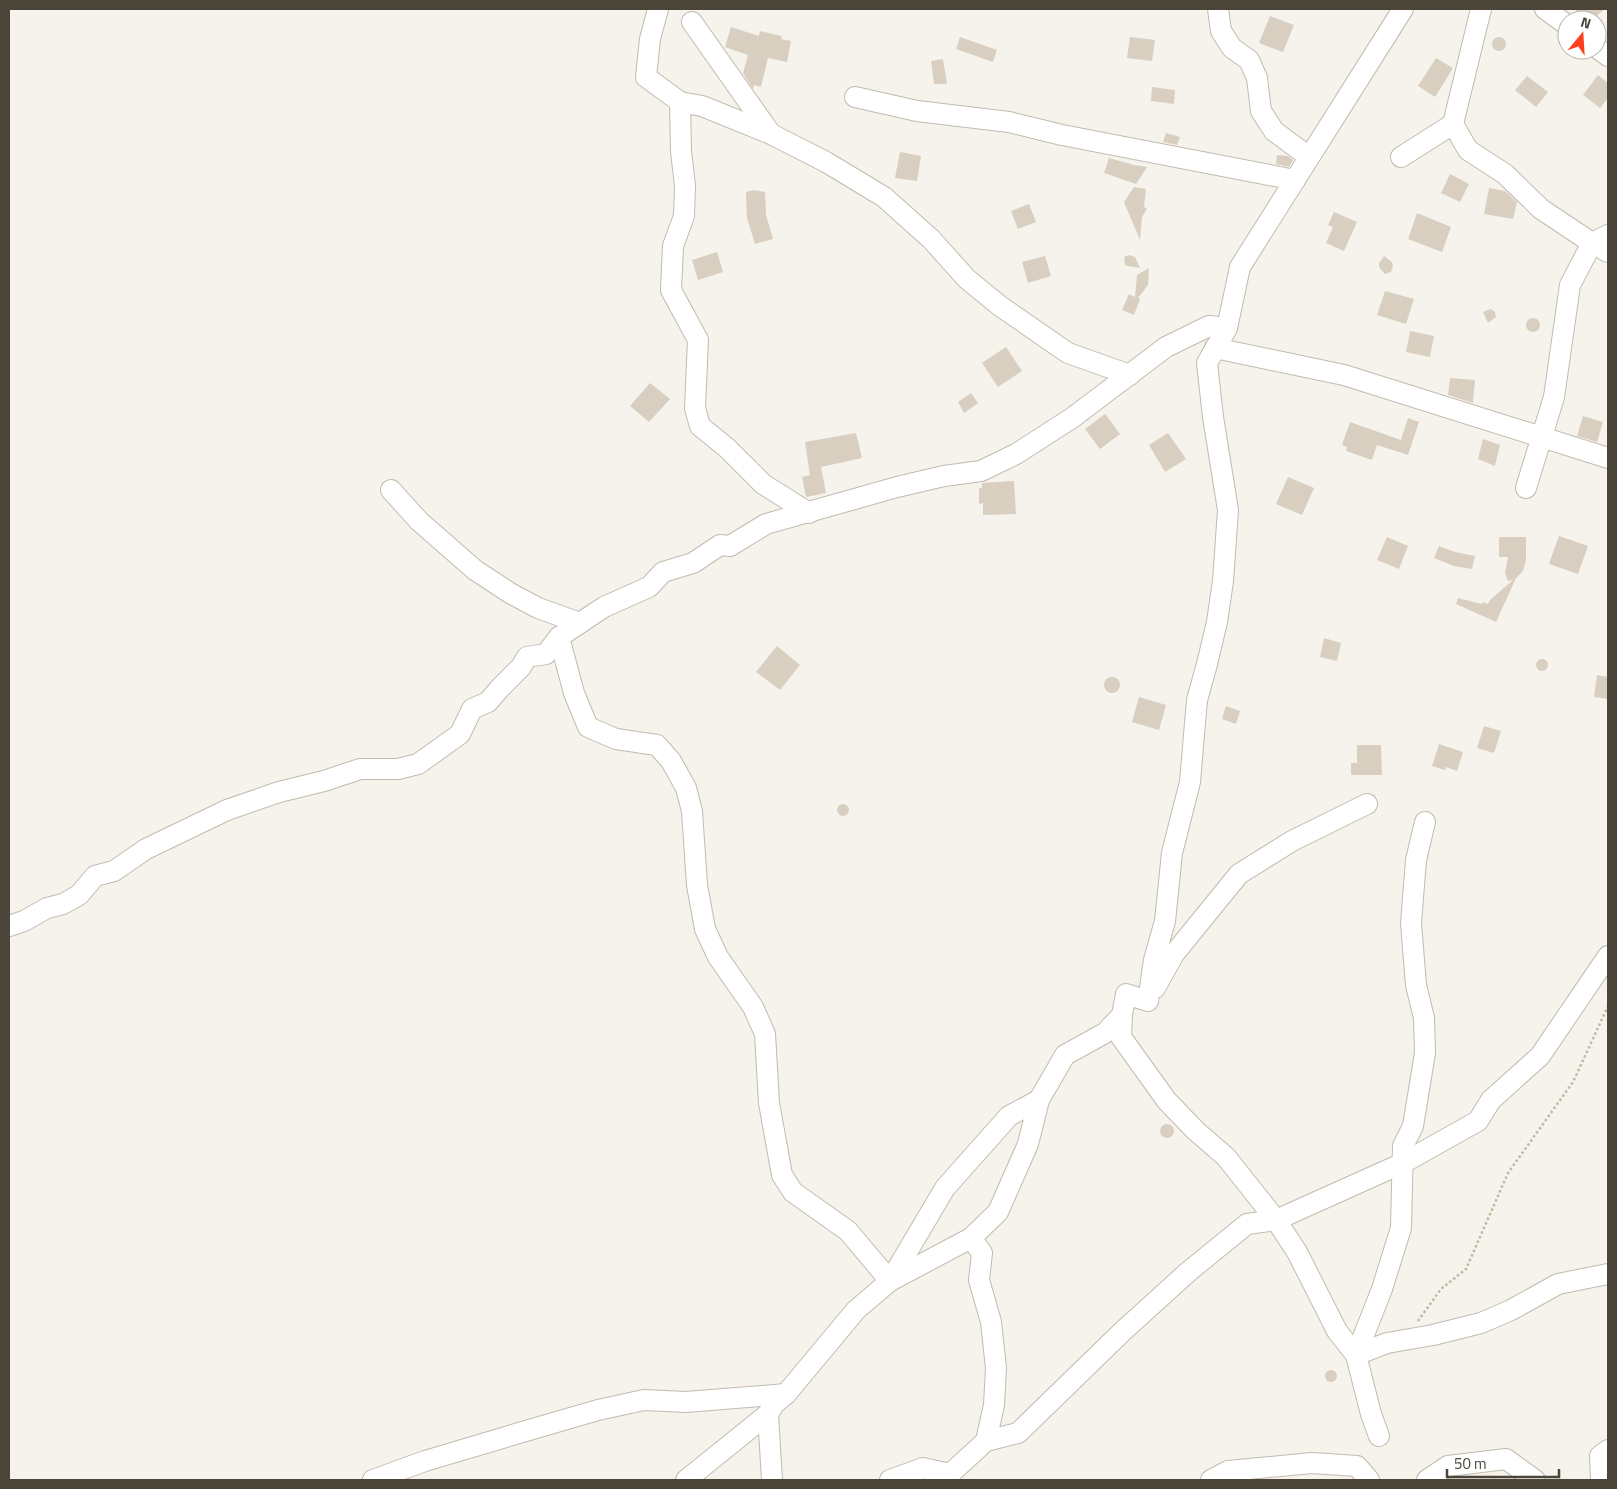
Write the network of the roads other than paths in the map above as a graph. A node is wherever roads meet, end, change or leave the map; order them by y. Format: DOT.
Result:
graph roads {
  1 [pos="658,9"];
  2 [pos="1218,9"];
  3 [pos="1403,9"];
  4 [pos="1481,9"];
  5 [pos="1545,9"];
  6 [pos="1557,18"];
  7 [pos="692,22"];
  8 [pos="855,98"];
  9 [pos="680,102"];
  10 [pos="1453,124"];
  11 [pos="771,134"];
  12 [pos="1309,156"];
  13 [pos="1401,157"];
  14 [pos="1295,180"];
  15 [pos="1603,243"];
  16 [pos="1227,328"];
  17 [pos="1215,348"];
  18 [pos="1130,375"];
  19 [pos="1542,436"];
  20 [pos="1608,458"];
  21 [pos="1526,488"];
  22 [pos="391,490"];
  23 [pos="809,513"];
  24 [pos="580,623"];
  25 [pos="559,637"];
  26 [pos="1367,804"];
  27 [pos="1425,822"];
  28 [pos="9,926"];
  29 [pos="1608,956"];
  30 [pos="1148,1001"];
  31 [pos="1122,1015"];
  32 [pos="1039,1100"];
  33 [pos="1403,1163"];
  34 [pos="1276,1220"];
  35 [pos="971,1238"];
  36 [pos="1608,1274"];
  37 [pos="890,1281"];
  38 [pos="1356,1355"];
  39 [pos="786,1394"];
  40 [pos="768,1414"];
  41 [pos="1380,1436"];
  42 [pos="986,1441"];
  43 [pos="1608,1450"];
  44 [pos="373,1480"];
  45 [pos="686,1480"];
  46 [pos="772,1480"];
  47 [pos="890,1480"];
  48 [pos="1211,1480"];
  49 [pos="1369,1480"];
  50 [pos="1426,1480"];
  51 [pos="1535,1480"];
  52 [pos="1600,1480"];
  1 -- 9 [label="street"];
  2 -- 12 [label="street"];
  3 -- 12 [label="street"];
  4 -- 10 [label="street"];
  5 -- 6 [label="street"];
  7 -- 11 [label="street"];
  8 -- 14 [label="street"];
  9 -- 11 [label="street"];
  9 -- 23 [label="street"];
  10 -- 13 [label="street"];
  10 -- 15 [label="street"];
  11 -- 18 [label="street"];
  12 -- 14 [label="street"];
  14 -- 16 [label="street"];
  15 -- 19 [label="street"];
  16 -- 17 [label="street"];
  16 -- 18 [label="street"];
  17 -- 19 [label="street"];
  17 -- 30 [label="street"];
  18 -- 23 [label="street"];
  19 -- 20 [label="street"];
  19 -- 21 [label="street"];
  22 -- 24 [label="street"];
  23 -- 24 [label="street"];
  24 -- 25 [label="street"];
  25 -- 28 [label="street"];
  25 -- 37 [label="street"];
  26 -- 30 [label="street"];
  27 -- 33 [label="street"];
  29 -- 33 [label="street"];
  30 -- 31 [label="street"];
  31 -- 32 [label="street"];
  31 -- 34 [label="street"];
  32 -- 35 [label="street"];
  32 -- 37 [label="street"];
  33 -- 34 [label="street"];
  33 -- 38 [label="street"];
  34 -- 38 [label="street"];
  34 -- 42 [label="street"];
  35 -- 37 [label="street"];
  35 -- 42 [label="street"];
  36 -- 38 [label="street"];
  37 -- 39 [label="street"];
  38 -- 41 [label="street"];
  39 -- 40 [label="street"];
  39 -- 44 [label="street"];
  40 -- 45 [label="street"];
  40 -- 46 [label="street"];
  42 -- 47 [label="street"];
  43 -- 52 [label="street"];
  48 -- 49 [label="street"];
  50 -- 51 [label="street"];
}
